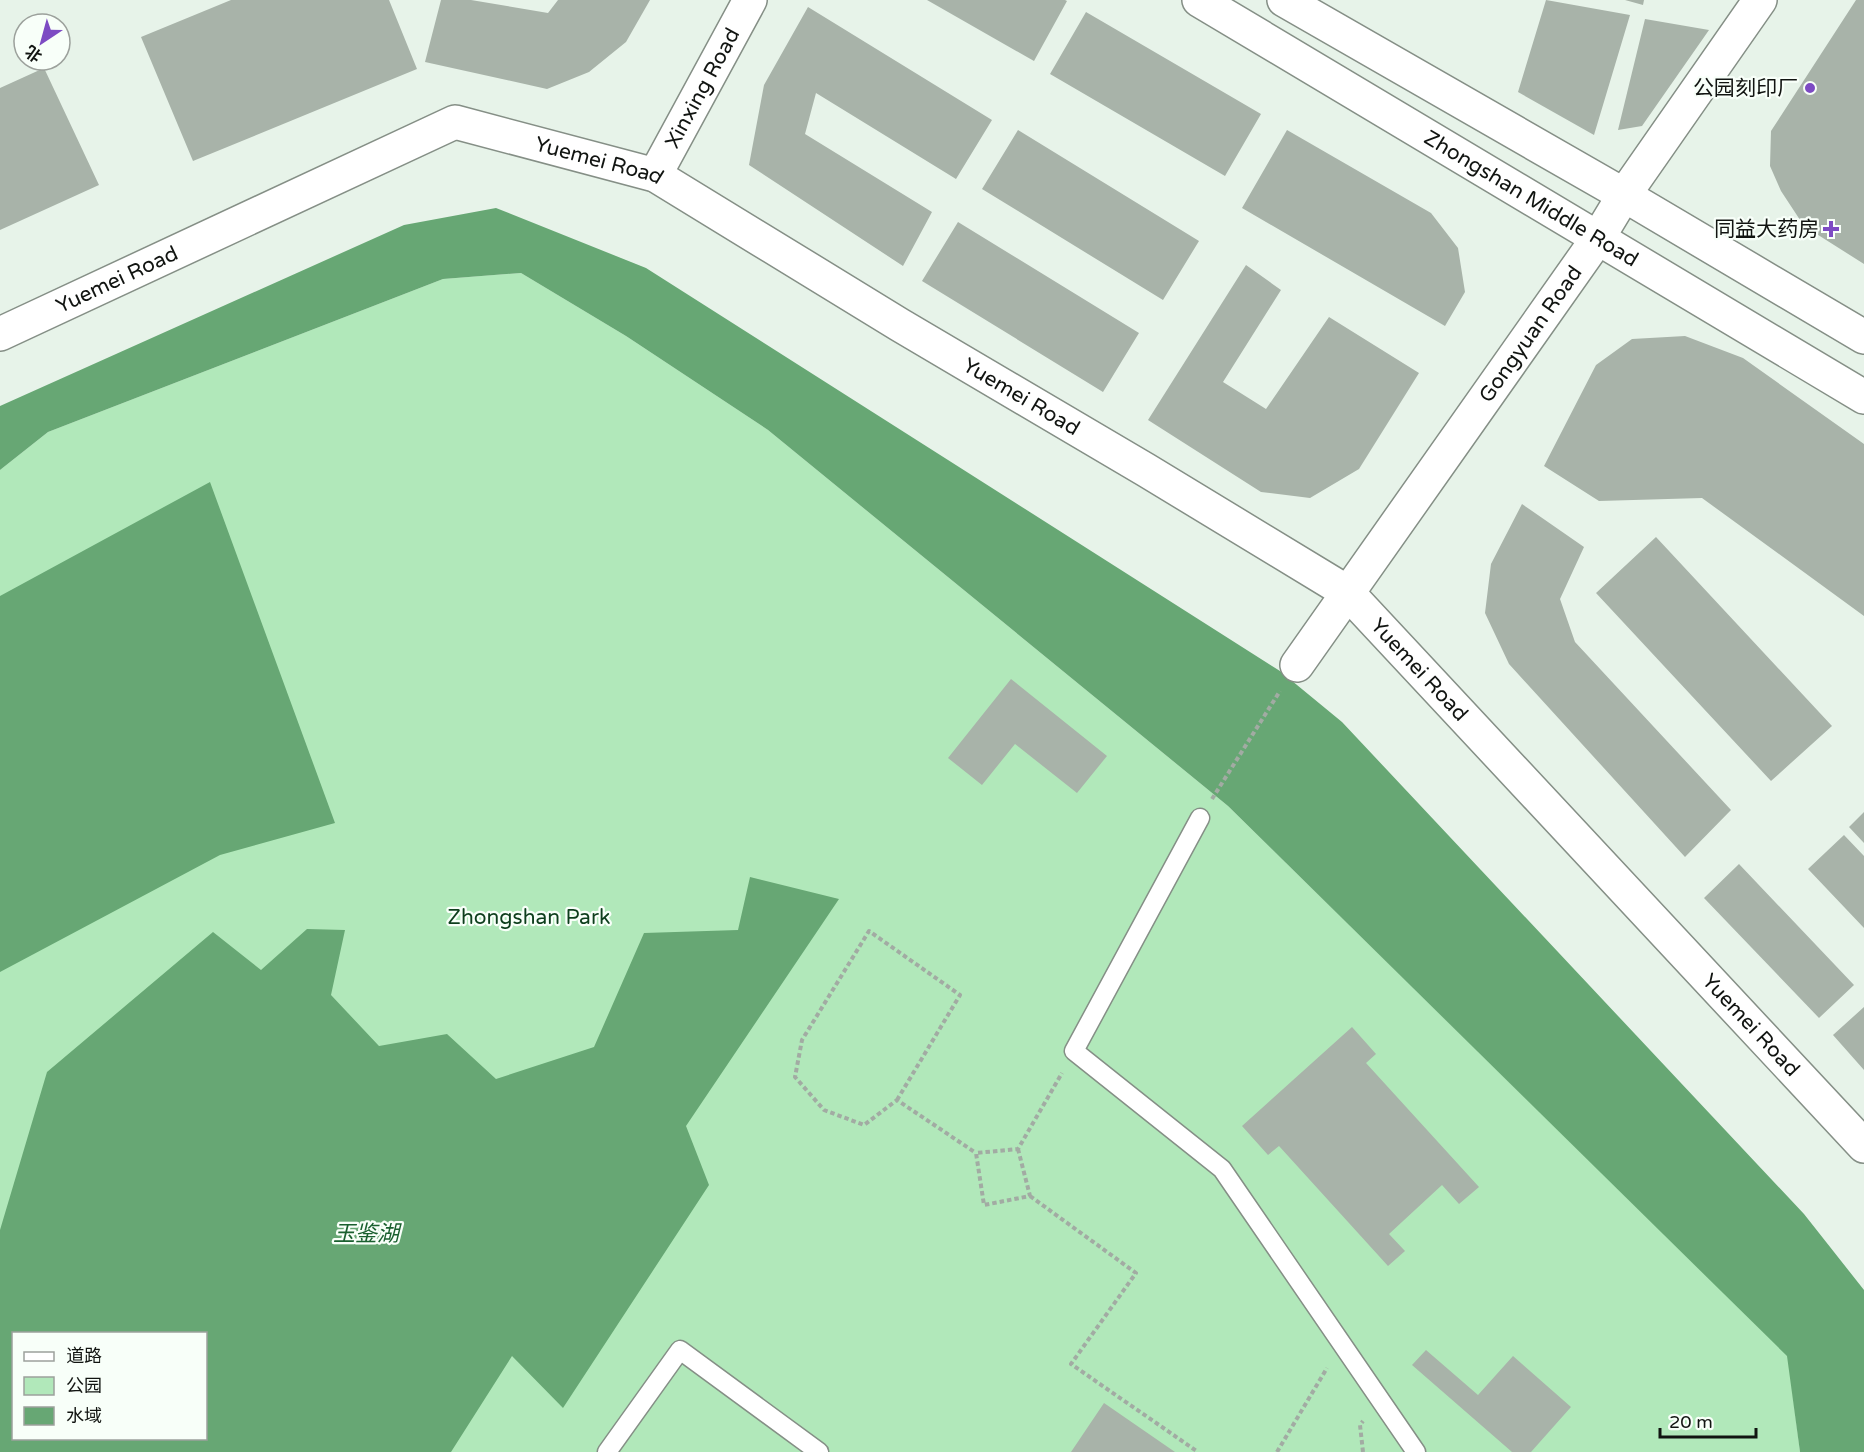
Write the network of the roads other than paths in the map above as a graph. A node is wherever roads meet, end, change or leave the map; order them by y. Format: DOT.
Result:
graph roads {
  1 [pos="750,0"];
  2 [pos="1199,0"];
  3 [pos="1284,0"];
  4 [pos="1760,0"];
  5 [pos="655,175"];
  6 [pos="1624,195"];
  7 [pos="1598,238"];
  8 [pos="0,334"];
  9 [pos="1864,338"];
  10 [pos="1864,397"];
  11 [pos="1347,592"];
  12 [pos="1297,665"];
  13 [pos="1200,818"];
  14 [pos="1864,1146"];
  15 [pos="607,1452"];
  16 [pos="819,1452"];
  17 [pos="1416,1452"];
  1 -- 5 [label="street, Xinxing Road"];
  2 -- 7 [label="street, Zhongshan Middle Road"];
  3 -- 6 [label="street"];
  4 -- 6 [label="street, Gongyuan Road"];
  5 -- 8 [label="street, Yuemei Road"];
  5 -- 11 [label="street, Yuemei Road"];
  6 -- 7 [label="street, Gongyuan Road"];
  6 -- 9 [label="street"];
  7 -- 10 [label="street, Zhongshan Middle Road"];
  7 -- 11 [label="street, Gongyuan Road"];
  11 -- 12 [label="street, Gongyuan Road"];
  11 -- 14 [label="street, Yuemei Road"];
  13 -- 17 [label="lane"];
  15 -- 16 [label="lane"];
}
